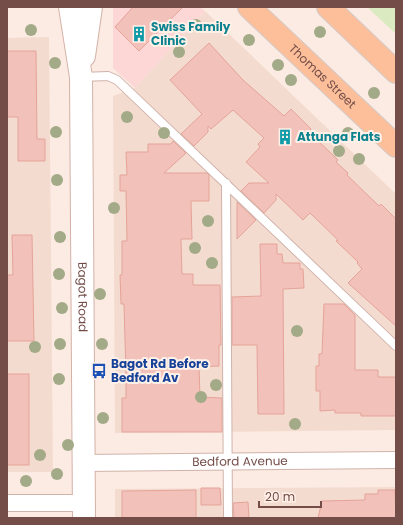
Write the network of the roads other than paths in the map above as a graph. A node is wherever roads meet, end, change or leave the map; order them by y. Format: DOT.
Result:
graph roads {
  1 [pos="70,7"];
  2 [pos="91,7"];
  3 [pos="249,7"];
  4 [pos="328,7"];
  5 [pos="396,72"];
  6 [pos="81,77"];
  7 [pos="396,146"];
  8 [pos="226,183"];
  9 [pos="396,346"];
  10 [pos="396,460"];
  11 [pos="228,462"];
  12 [pos="83,463"];
  13 [pos="7,503"];
  14 [pos="84,510"];
  15 [pos="228,518"];
  1 -- 6 [label="main road, Bagot Road"];
  2 -- 6 [label="main road, Bagot Road"];
  3 -- 7 [label="main road, Thomas Street"];
  4 -- 5 [label="main road"];
  6 -- 8 [label="lane"];
  6 -- 12 [label="main road, Bagot Road"];
  8 -- 9 [label="lane"];
  8 -- 11 [label="lane"];
  10 -- 11 [label="street, Bedford Avenue"];
  11 -- 12 [label="street, Bedford Avenue"];
  11 -- 15 [label="lane"];
  12 -- 14 [label="main road, Bagot Road"];
  13 -- 14 [label="street"];
}
